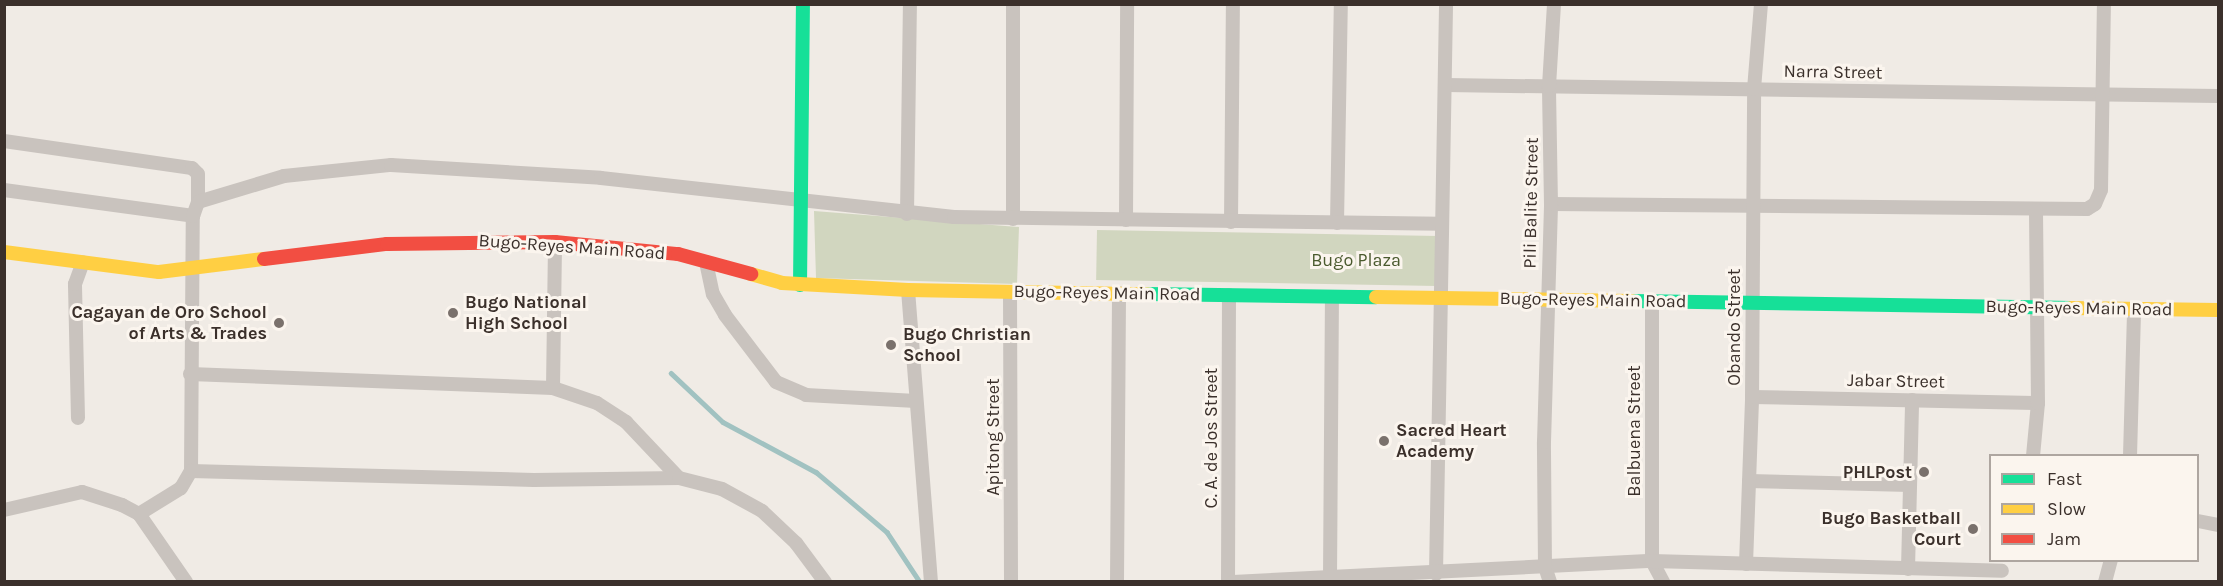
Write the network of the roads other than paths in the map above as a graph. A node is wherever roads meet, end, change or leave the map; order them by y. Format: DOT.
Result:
graph roads {
  1 [pos="803,4"];
  2 [pos="910,4"];
  3 [pos="1014,4"];
  4 [pos="1127,4"];
  5 [pos="1233,4"];
  6 [pos="1341,4"];
  7 [pos="1446,4"];
  8 [pos="1554,4"];
  9 [pos="1761,4"];
  10 [pos="2104,4"];
  11 [pos="1446,85"];
  12 [pos="1549,86"];
  13 [pos="1754,89"];
  14 [pos="2104,94"];
  15 [pos="2218,96"];
  16 [pos="4,141"];
  17 [pos="4,190"];
  18 [pos="801,201"];
  19 [pos="198,202"];
  20 [pos="1551,204"];
  21 [pos="1752,204"];
  22 [pos="2037,210"];
  23 [pos="907,214"];
  24 [pos="193,216"];
  25 [pos="1013,219"];
  26 [pos="1126,220"];
  27 [pos="1231,222"];
  28 [pos="1337,223"];
  29 [pos="1440,224"];
  30 [pos="555,242"];
  31 [pos="4,252"];
  32 [pos="83,262"];
  33 [pos="706,262"];
  34 [pos="192,268"];
  35 [pos="800,285"];
  36 [pos="908,290"];
  37 [pos="1010,292"];
  38 [pos="1119,293"];
  39 [pos="1229,295"];
  40 [pos="1332,297"];
  41 [pos="1548,299"];
  42 [pos="1439,300"];
  43 [pos="1652,301"];
  44 [pos="1751,302"];
  45 [pos="2038,307"];
  46 [pos="2134,309"];
  47 [pos="2218,310"];
  48 [pos="190,374"];
  49 [pos="553,388"];
  50 [pos="1752,397"];
  51 [pos="1912,400"];
  52 [pos="916,401"];
  53 [pos="2038,403"];
  54 [pos="78,418"];
  55 [pos="2033,454"];
  56 [pos="2130,454"];
  57 [pos="191,471"];
  58 [pos="679,478"];
  59 [pos="1749,481"];
  60 [pos="1910,484"];
  61 [pos="4,510"];
  62 [pos="139,514"];
  63 [pos="2199,521"];
  64 [pos="2218,525"];
  65 [pos="1652,561"];
  66 [pos="2111,562"];
  67 [pos="1746,564"];
  68 [pos="1545,567"];
  69 [pos="1908,569"];
  70 [pos="2002,571"];
  71 [pos="1436,574"];
  72 [pos="1330,578"];
  73 [pos="186,582"];
  74 [pos="825,582"];
  75 [pos="931,582"];
  76 [pos="1011,582"];
  77 [pos="1117,582"];
  78 [pos="1228,582"];
  79 [pos="1233,582"];
  80 [pos="1550,582"];
  81 [pos="1663,582"];
  82 [pos="2104,582"];
  1 -- 18 [label="street"];
  2 -- 23 [label="street"];
  3 -- 25 [label="street"];
  4 -- 26 [label="street"];
  5 -- 27 [label="street"];
  6 -- 28 [label="street"];
  7 -- 11 [label="street"];
  8 -- 12 [label="street, Pili Balite Street"];
  9 -- 13 [label="street, Obando Street"];
  10 -- 14 [label="street"];
  11 -- 12 [label="street, Narra Street"];
  11 -- 29 [label="street"];
  12 -- 13 [label="street, Narra Street"];
  12 -- 20 [label="street, Pili Balite Street"];
  13 -- 14 [label="street, Narra Street"];
  13 -- 21 [label="street, Obando Street"];
  14 -- 15 [label="street, Narra Street"];
  14 -- 22 [label="street"];
  16 -- 19 [label="street"];
  17 -- 24 [label="street"];
  18 -- 19 [label="street"];
  18 -- 23 [label="street"];
  18 -- 35 [label="street"];
  19 -- 24 [label="street"];
  20 -- 21 [label="street"];
  20 -- 41 [label="street, Pili Balite Street"];
  21 -- 22 [label="street"];
  21 -- 44 [label="street, Obando Street"];
  22 -- 45 [label="street"];
  23 -- 25 [label="street"];
  24 -- 34 [label="street"];
  25 -- 26 [label="street"];
  26 -- 27 [label="street"];
  27 -- 28 [label="street"];
  28 -- 29 [label="street"];
  29 -- 42 [label="street"];
  30 -- 33 [label="street, Bugo-Reyes Main Road"];
  30 -- 34 [label="street, Bugo-Reyes Main Road"];
  30 -- 49 [label="street"];
  31 -- 32 [label="street, Bugo-Reyes Main Road"];
  32 -- 34 [label="street, Bugo-Reyes Main Road"];
  32 -- 54 [label="street"];
  33 -- 35 [label="street, Bugo-Reyes Main Road"];
  33 -- 52 [label="street"];
  34 -- 48 [label="street"];
  35 -- 36 [label="street, Bugo-Reyes Main Road"];
  36 -- 37 [label="street, Bugo-Reyes Main Road"];
  36 -- 52 [label="street"];
  37 -- 38 [label="street, Bugo-Reyes Main Road"];
  37 -- 76 [label="street, Apitong Street"];
  38 -- 39 [label="street, Bugo-Reyes Main Road"];
  38 -- 77 [label="street"];
  39 -- 40 [label="street, Bugo-Reyes Main Road"];
  39 -- 78 [label="street, C. A. de Jos Street"];
  40 -- 42 [label="street, Bugo-Reyes Main Road"];
  40 -- 72 [label="street"];
  41 -- 42 [label="street, Bugo-Reyes Main Road"];
  41 -- 43 [label="street, Bugo-Reyes Main Road"];
  41 -- 68 [label="street, Pili Balite Street"];
  42 -- 71 [label="street"];
  43 -- 44 [label="street, Bugo-Reyes Main Road"];
  43 -- 65 [label="street, Balbuena Street"];
  44 -- 45 [label="street, Bugo-Reyes Main Road"];
  44 -- 50 [label="street, Obando Street"];
  45 -- 46 [label="street, Bugo-Reyes Main Road"];
  45 -- 53 [label="street"];
  46 -- 47 [label="street, Bugo-Reyes Main Road"];
  46 -- 56 [label="street"];
  48 -- 49 [label="street"];
  48 -- 57 [label="street"];
  49 -- 58 [label="street"];
  50 -- 51 [label="street, Jabar Street"];
  50 -- 59 [label="street, Obando Street"];
  51 -- 53 [label="street, Jabar Street"];
  51 -- 60 [label="street"];
  52 -- 75 [label="street"];
  53 -- 55 [label="street"];
  57 -- 58 [label="street"];
  57 -- 62 [label="street"];
  58 -- 74 [label="street"];
  59 -- 60 [label="street"];
  59 -- 67 [label="street, Obando Street"];
  60 -- 69 [label="street"];
  61 -- 62 [label="street"];
  62 -- 73 [label="street"];
  63 -- 64 [label="street"];
  65 -- 67 [label="street"];
  65 -- 68 [label="street"];
  65 -- 81 [label="street"];
  66 -- 82 [label="street"];
  67 -- 69 [label="street"];
  68 -- 71 [label="street"];
  68 -- 80 [label="street, Pili Balite Street"];
  69 -- 70 [label="street"];
  71 -- 72 [label="street"];
  72 -- 79 [label="street"];
}
